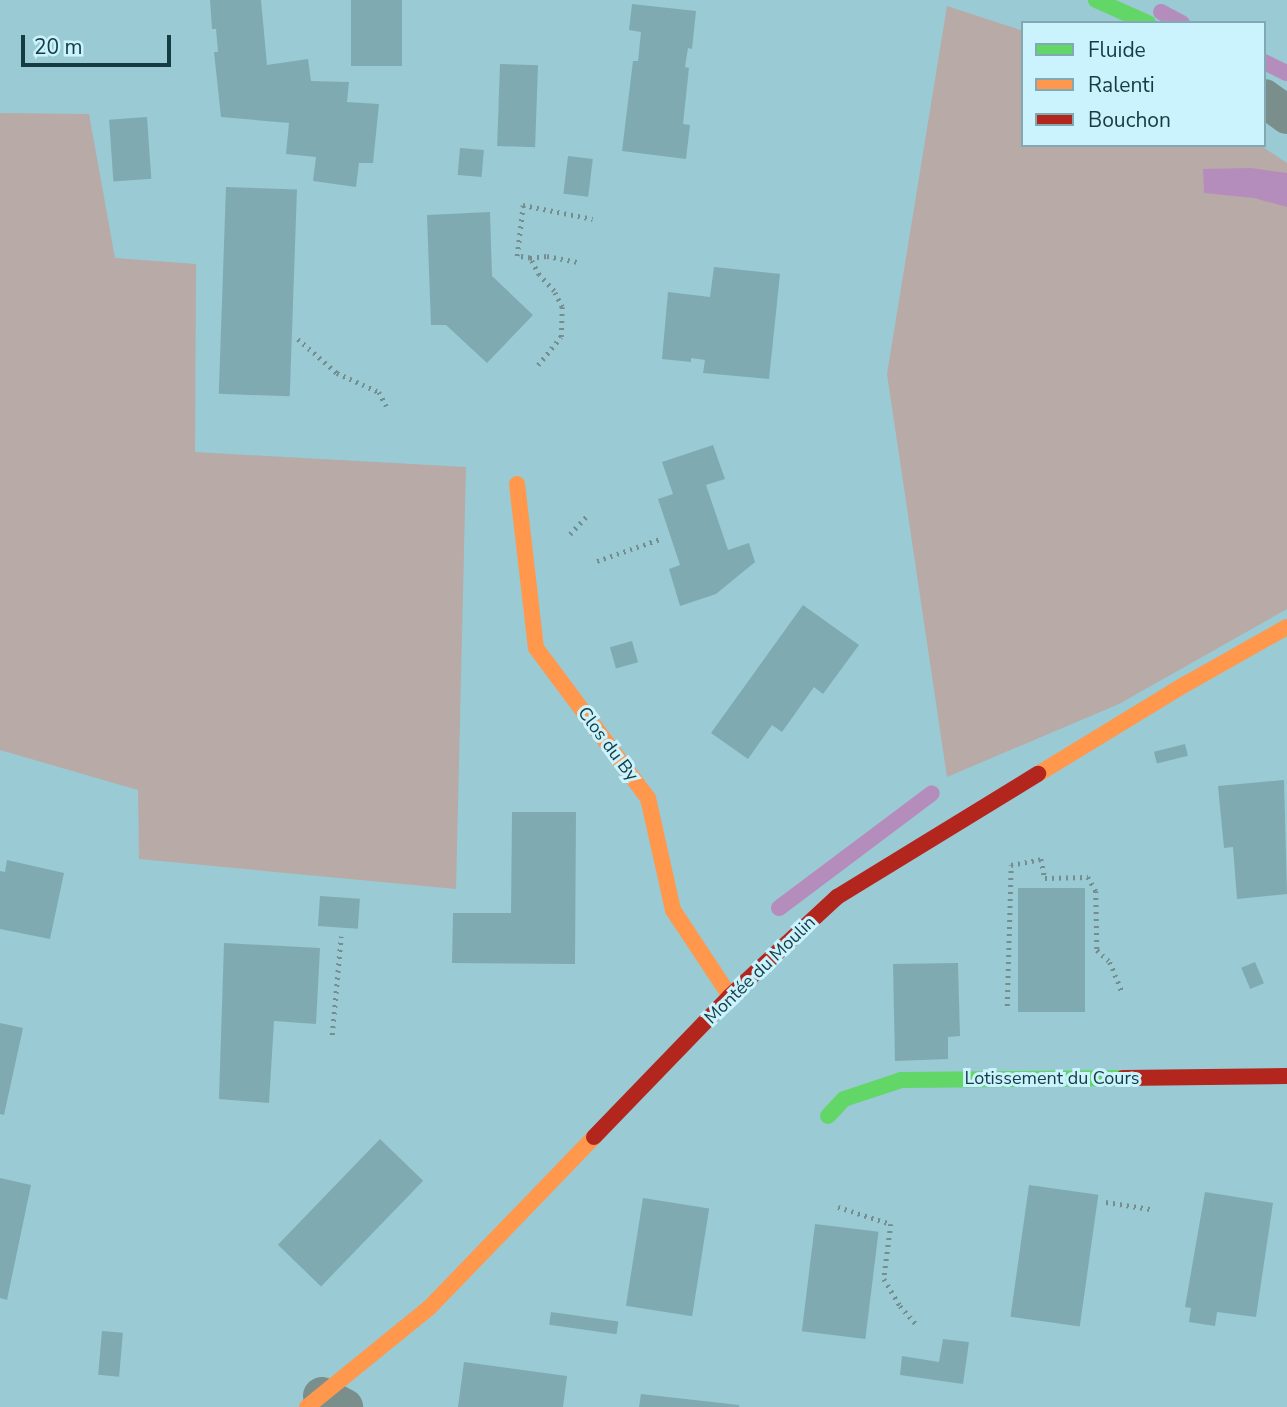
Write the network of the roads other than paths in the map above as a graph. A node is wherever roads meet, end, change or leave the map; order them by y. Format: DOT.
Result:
graph roads {
  1 [pos="1266,99"];
  2 [pos="1287,115"];
  3 [pos="517,484"];
  4 [pos="1287,627"];
  5 [pos="730,996"];
  6 [pos="1287,1076"];
  7 [pos="828,1116"];
  8 [pos="324,1403"];
  1 -- 2 [label="street"];
  3 -- 5 [label="street, Clos du By"];
  4 -- 5 [label="street, Montée du Moulin"];
  5 -- 8 [label="street, Montée du Moulin"];
  6 -- 7 [label="street, Lotissement du Cours"];
}
